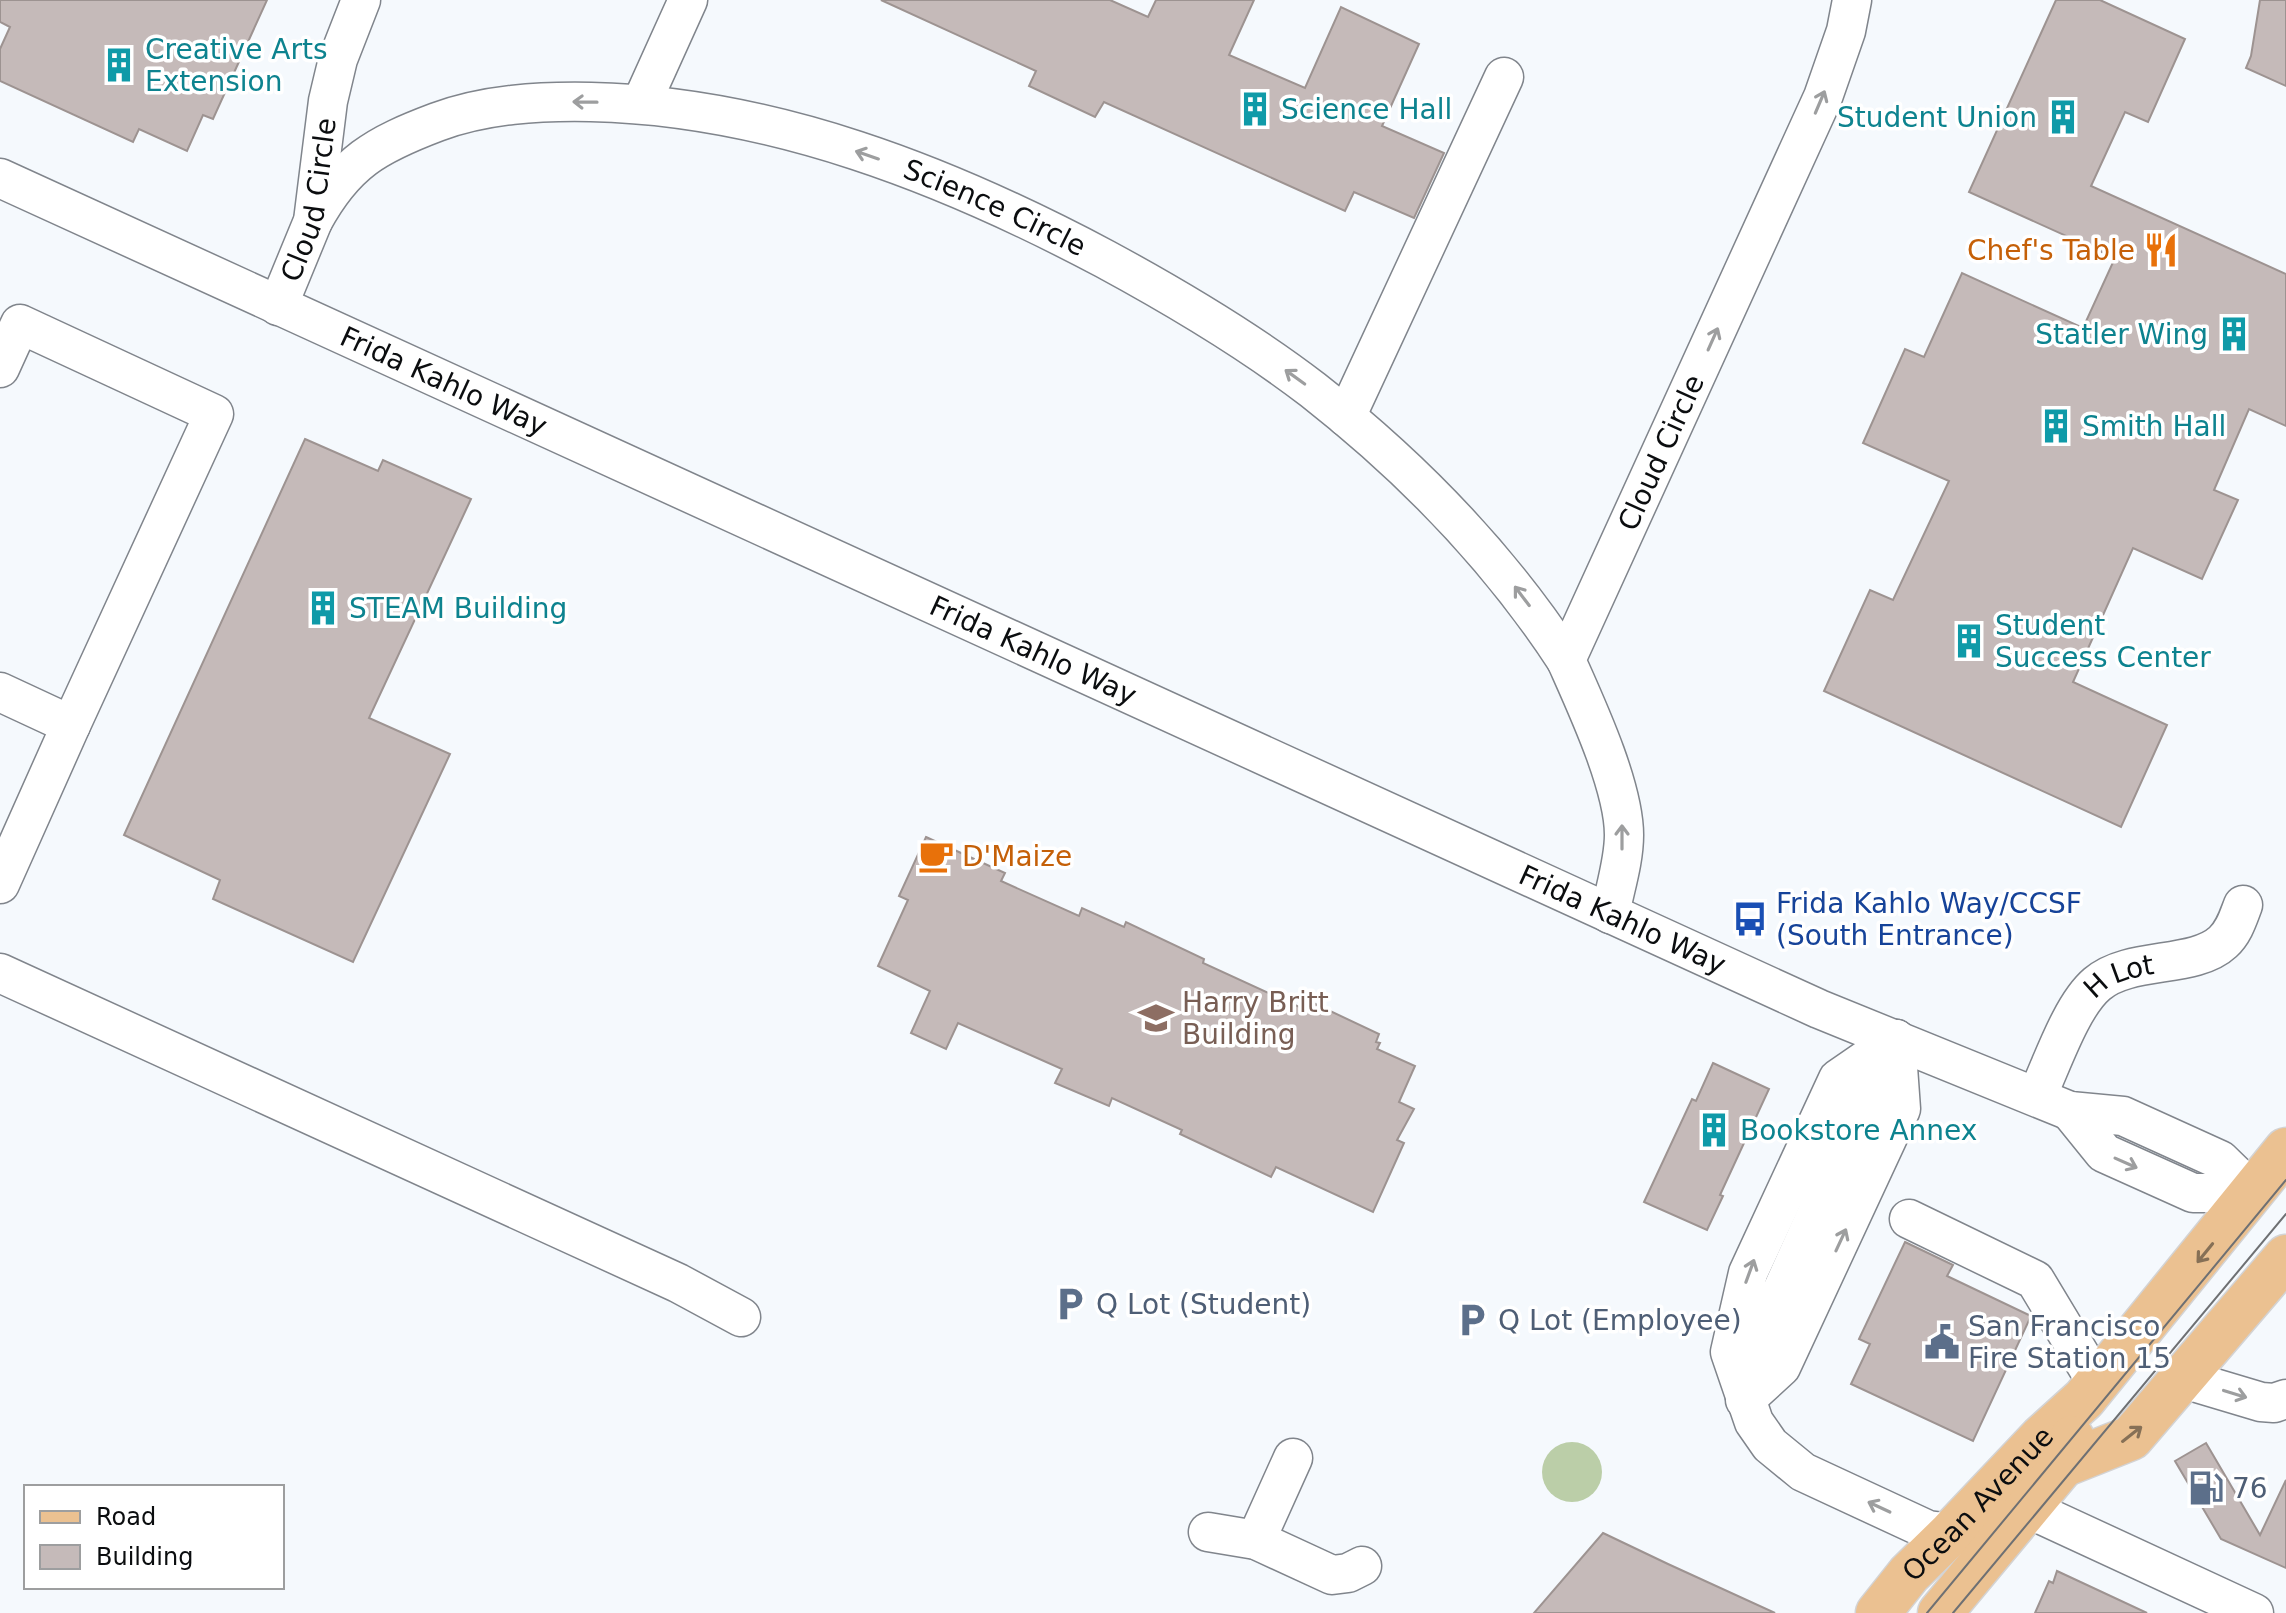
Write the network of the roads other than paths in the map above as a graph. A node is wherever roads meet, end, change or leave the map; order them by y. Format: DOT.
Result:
graph roads {
  1 [pos="361,0"];
  2 [pos="688,0"];
  3 [pos="1852,0"];
  4 [pos="1504,77"];
  5 [pos="641,104"];
  6 [pos="0,178"];
  7 [pos="313,221"];
  8 [pos="278,306"];
  9 [pos="0,368"];
  10 [pos="1346,417"];
  11 [pos="1566,660"];
  12 [pos="0,692"];
  13 [pos="71,725"];
  14 [pos="0,884"];
  15 [pos="2243,905"];
  16 [pos="1610,914"];
  17 [pos="0,973"];
  18 [pos="1896,1039"];
  19 [pos="2054,1104"];
  20 [pos="2286,1150"];
  21 [pos="2273,1201"];
  22 [pos="1909,1219"];
  23 [pos="2286,1257"];
  24 [pos="741,1317"];
  25 [pos="2184,1379"];
  26 [pos="2090,1391"];
  27 [pos="2286,1399"];
  28 [pos="1745,1400"];
  29 [pos="1293,1458"];
  30 [pos="2063,1465"];
  31 [pos="2027,1508"];
  32 [pos="1208,1532"];
  33 [pos="1951,1533"];
  34 [pos="1256,1540"];
  35 [pos="1362,1566"];
  36 [pos="1878,1613"];
  37 [pos="1940,1613"];
  38 [pos="2254,1613"];
  1 -- 7 [label="street, Cloud Circle"];
  2 -- 5 [label="street"];
  11 -- 3 [label="street, Cloud Circle, one-way"];
  4 -- 10 [label="street"];
  5 -- 7 [label="street, Science Circle, one-way"];
  10 -- 5 [label="street, Science Circle, one-way"];
  6 -- 8 [label="street, Frida Kahlo Way"];
  7 -- 8 [label="street, Cloud Circle"];
  8 -- 16 [label="street, Frida Kahlo Way"];
  9 -- 13 [label="street"];
  11 -- 10 [label="street, Science Circle, one-way"];
  16 -- 11 [label="street, one-way"];
  12 -- 13 [label="street"];
  13 -- 14 [label="street"];
  15 -- 19 [label="street, H Lot"];
  16 -- 18 [label="street, Frida Kahlo Way"];
  17 -- 24 [label="street"];
  18 -- 19 [label="street, Frida Kahlo Way"];
  28 -- 18 [label="street, one-way"];
  28 -- 18 [label="street, one-way"];
  19 -- 21 [label="street, Frida Kahlo Way"];
  20 -- 21 [label="main road, Ocean Avenue"];
  21 -- 26 [label="main road, Ocean Avenue, one-way"];
  22 -- 26 [label="street"];
  23 -- 25 [label="main road, Ocean Avenue"];
  25 -- 27 [label="street, one-way"];
  30 -- 25 [label="main road, Ocean Avenue, one-way"];
  26 -- 30 [label="main road, Ocean Avenue"];
  26 -- 33 [label="main road, Ocean Avenue"];
  33 -- 28 [label="street, one-way"];
  29 -- 34 [label="street"];
  30 -- 31 [label="main road, Ocean Avenue"];
  31 -- 37 [label="main road, Ocean Avenue"];
  31 -- 38 [label="street"];
  32 -- 34 [label="street"];
  33 -- 36 [label="main road, Ocean Avenue"];
  34 -- 35 [label="street"];
}
